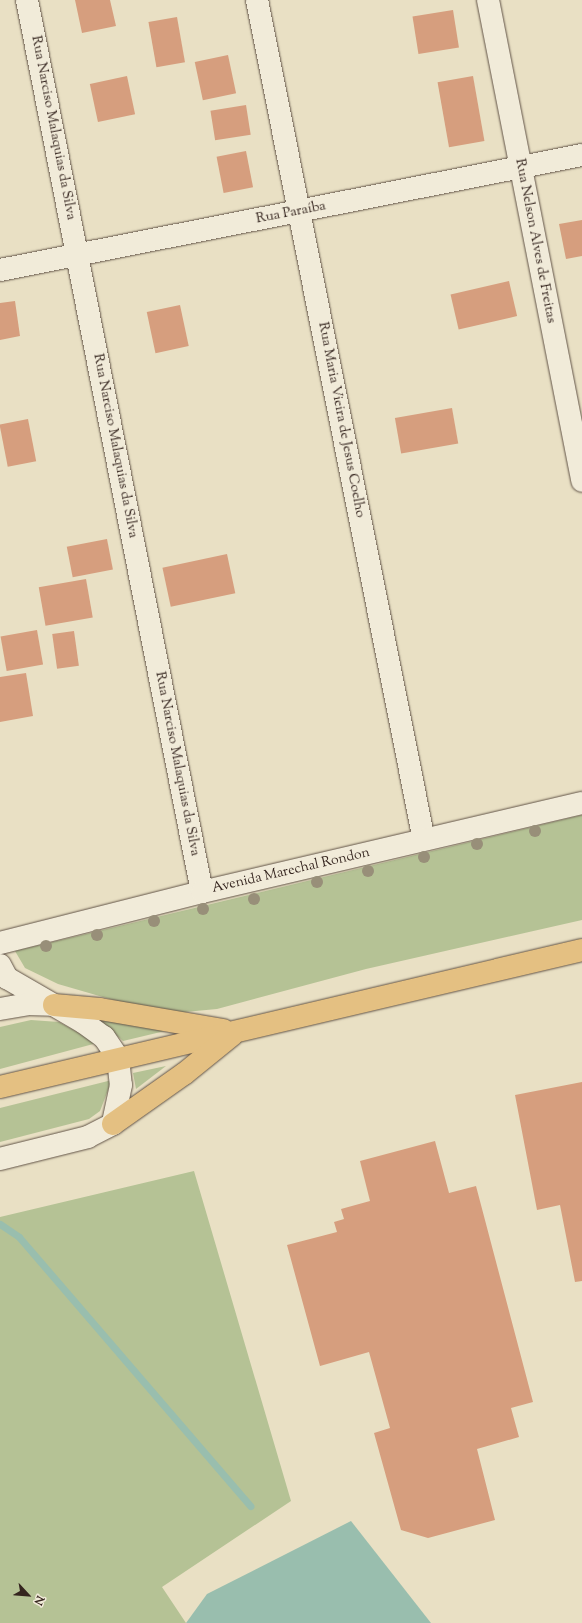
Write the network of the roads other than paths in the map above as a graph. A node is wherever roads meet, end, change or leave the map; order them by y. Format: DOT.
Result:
graph roads {
  1 [pos="27,0"];
  2 [pos="257,0"];
  3 [pos="488,0"];
  4 [pos="582,155"];
  5 [pos="520,167"];
  6 [pos="299,211"];
  7 [pos="78,255"];
  8 [pos="0,270"];
  9 [pos="582,481"];
  10 [pos="582,803"];
  11 [pos="424,840"];
  12 [pos="202,892"];
  13 [pos="0,943"];
  14 [pos="582,950"];
  15 [pos="0,966"];
  16 [pos="54,1005"];
  17 [pos="0,1009"];
  18 [pos="236,1032"];
  19 [pos="118,1058"];
  20 [pos="0,1087"];
  21 [pos="113,1124"];
  22 [pos="0,1159"];
  1 -- 7 [label="street, Rua Narciso Malaquias da Silva"];
  2 -- 6 [label="street, Rua Maria Vieira de Jesus Coelho"];
  3 -- 5 [label="street, Rua Nelson Alves de Freitas"];
  4 -- 5 [label="street, Rua Paraíba"];
  5 -- 6 [label="street, Rua Paraíba"];
  5 -- 9 [label="street, Rua Nelson Alves de Freitas"];
  6 -- 7 [label="street, Rua Paraíba"];
  6 -- 11 [label="street, Rua Maria Vieira de Jesus Coelho"];
  7 -- 8 [label="street, Rua Paraíba"];
  7 -- 12 [label="street, Rua Narciso Malaquias da Silva"];
  10 -- 11 [label="street, Avenida Marechal Rondon"];
  11 -- 12 [label="street, Avenida Marechal Rondon"];
  12 -- 13 [label="street, Avenida Marechal Rondon"];
  14 -- 18 [label="highway"];
  15 -- 16 [label="street"];
  16 -- 17 [label="street"];
  16 -- 18 [label="highway"];
  16 -- 19 [label="street"];
  18 -- 19 [label="highway"];
  18 -- 21 [label="highway"];
  19 -- 20 [label="highway"];
  19 -- 21 [label="street"];
  21 -- 22 [label="street"];
}
